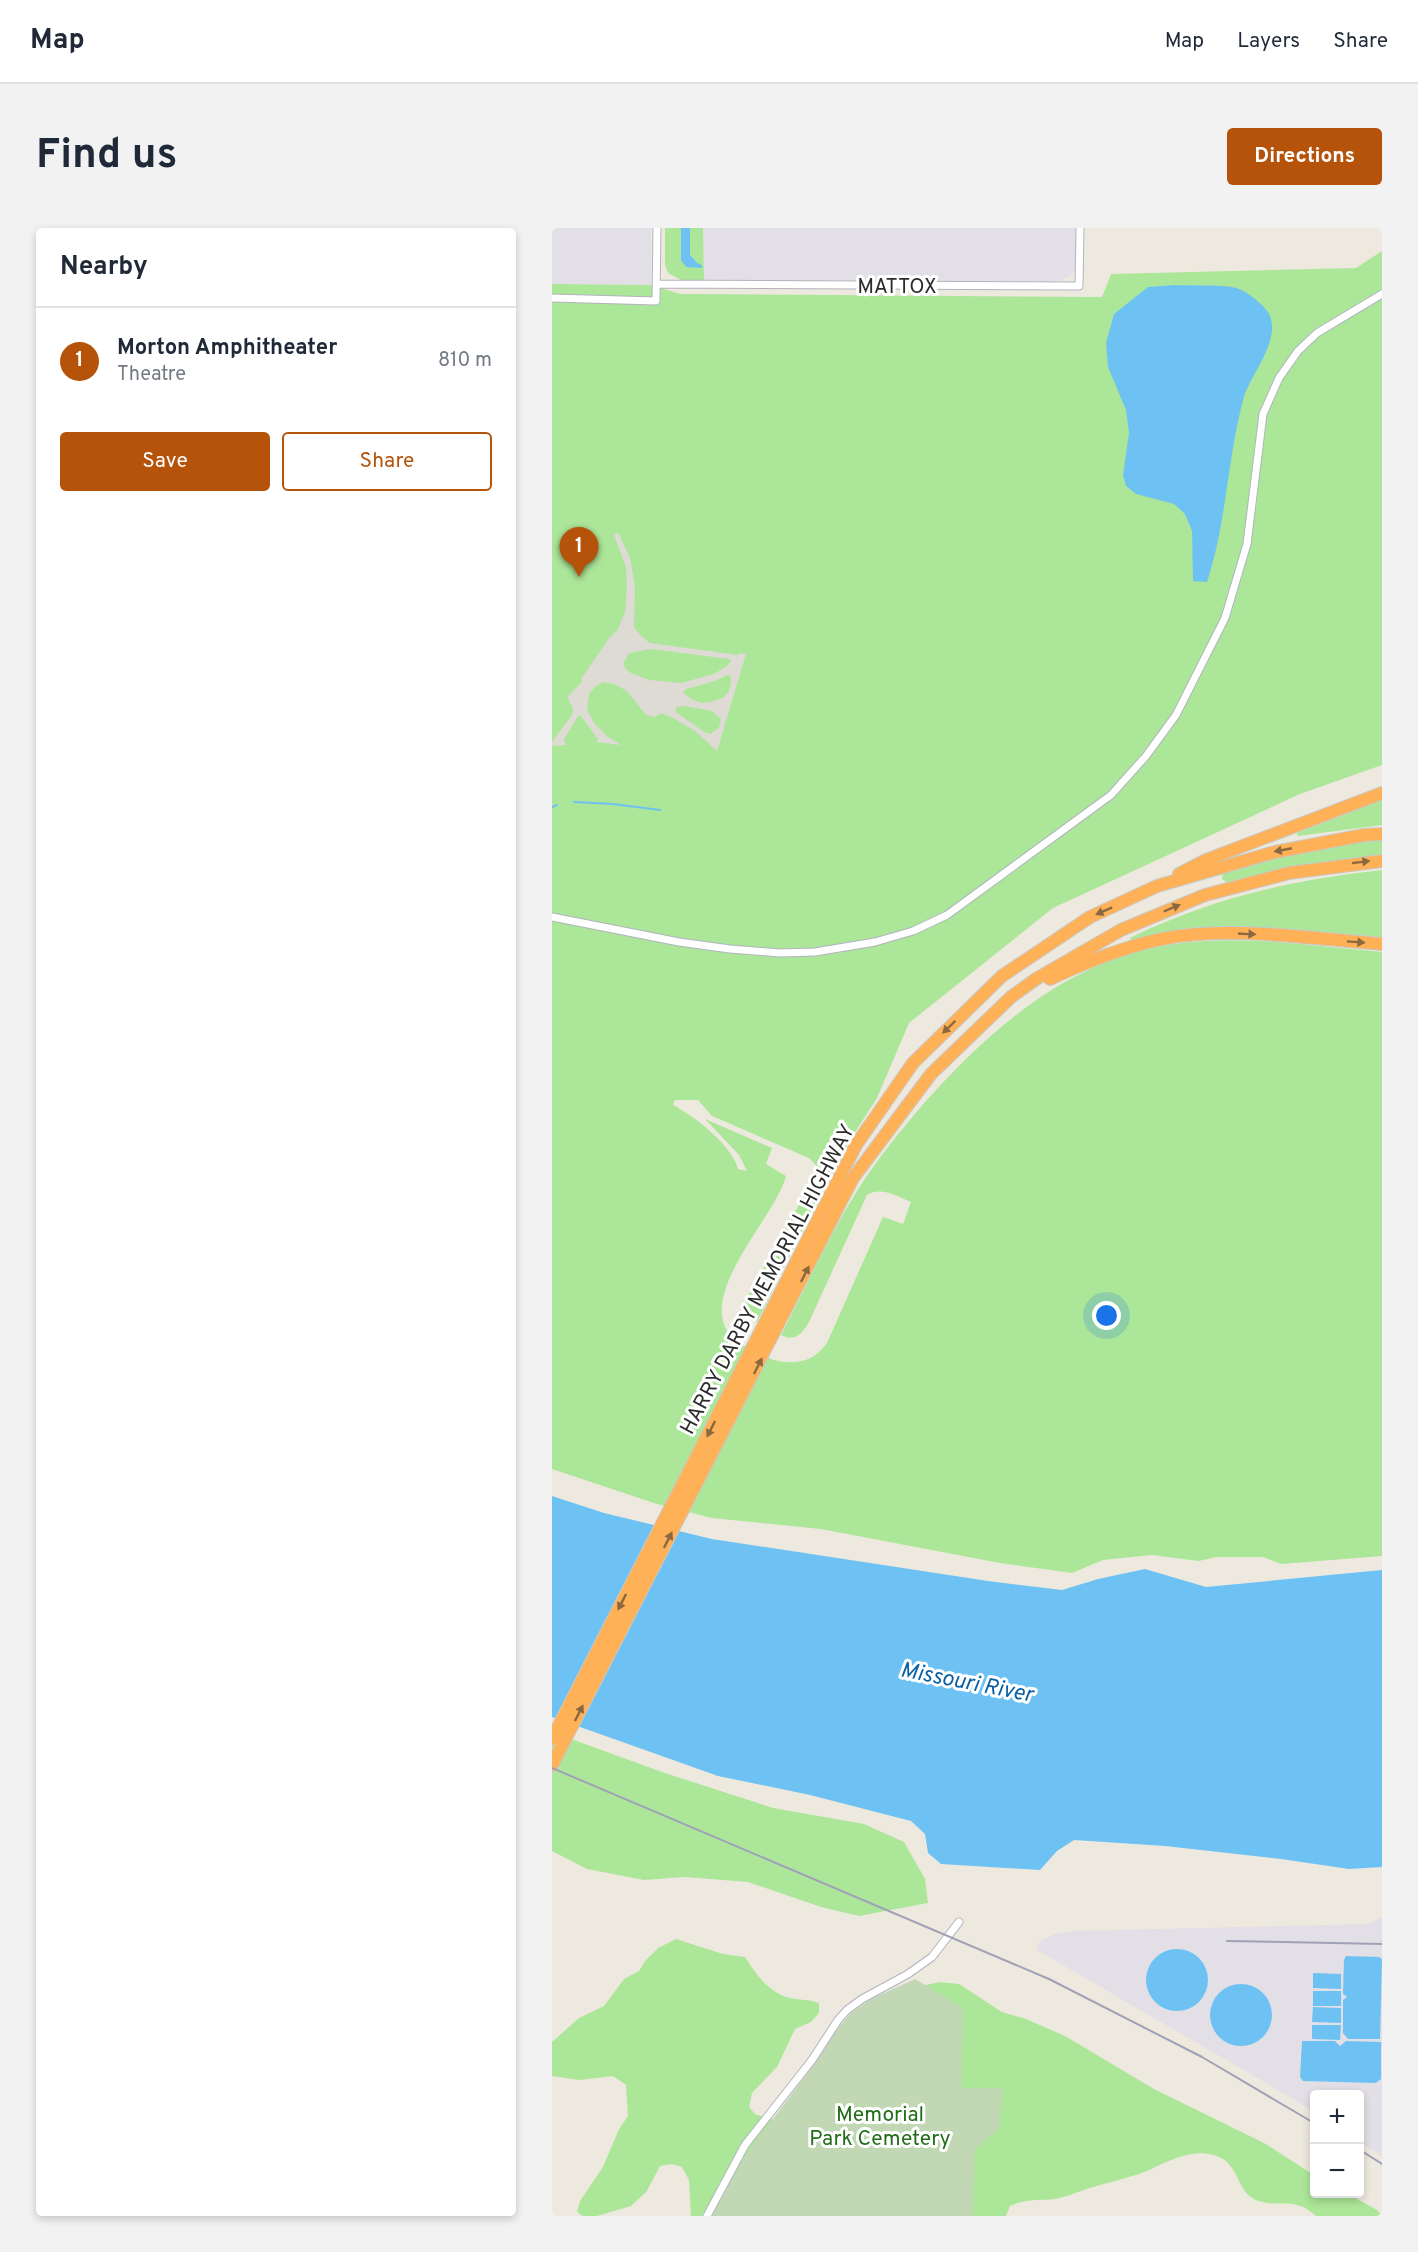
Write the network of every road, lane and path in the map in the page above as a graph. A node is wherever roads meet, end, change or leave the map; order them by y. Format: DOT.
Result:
graph roads {
  1 [pos="657,228"];
  2 [pos="1080,228"];
  3 [pos="657,284"];
  4 [pos="1382,294"];
  5 [pos="552,298"];
  6 [pos="1382,793"];
  7 [pos="1382,834"];
  8 [pos="1382,861"];
  9 [pos="1157,886"];
  10 [pos="552,917"];
  11 [pos="1382,944"];
  12 [pos="1011,997"];
  13 [pos="552,1739"];
  14 [pos="552,1765"];
  15 [pos="959,1922"];
  16 [pos="707,2216"];
  1 -- 3 [label="street"];
  2 -- 3 [label="street, MATTOX"];
  3 -- 5 [label="street"];
  4 -- 10 [label="street"];
  6 -- 9 [label="highway"];
  7 -- 9 [label="highway, HARRY DARBY MEMORIAL HIGHWAY, one-way"];
  12 -- 8 [label="highway, HARRY DARBY MEMORIAL HIGHWAY, one-way"];
  9 -- 13 [label="highway, HARRY DARBY MEMORIAL HIGHWAY, one-way"];
  12 -- 11 [label="highway, one-way"];
  14 -- 12 [label="highway, HARRY DARBY MEMORIAL HIGHWAY, one-way"];
  15 -- 16 [label="street"];
}
